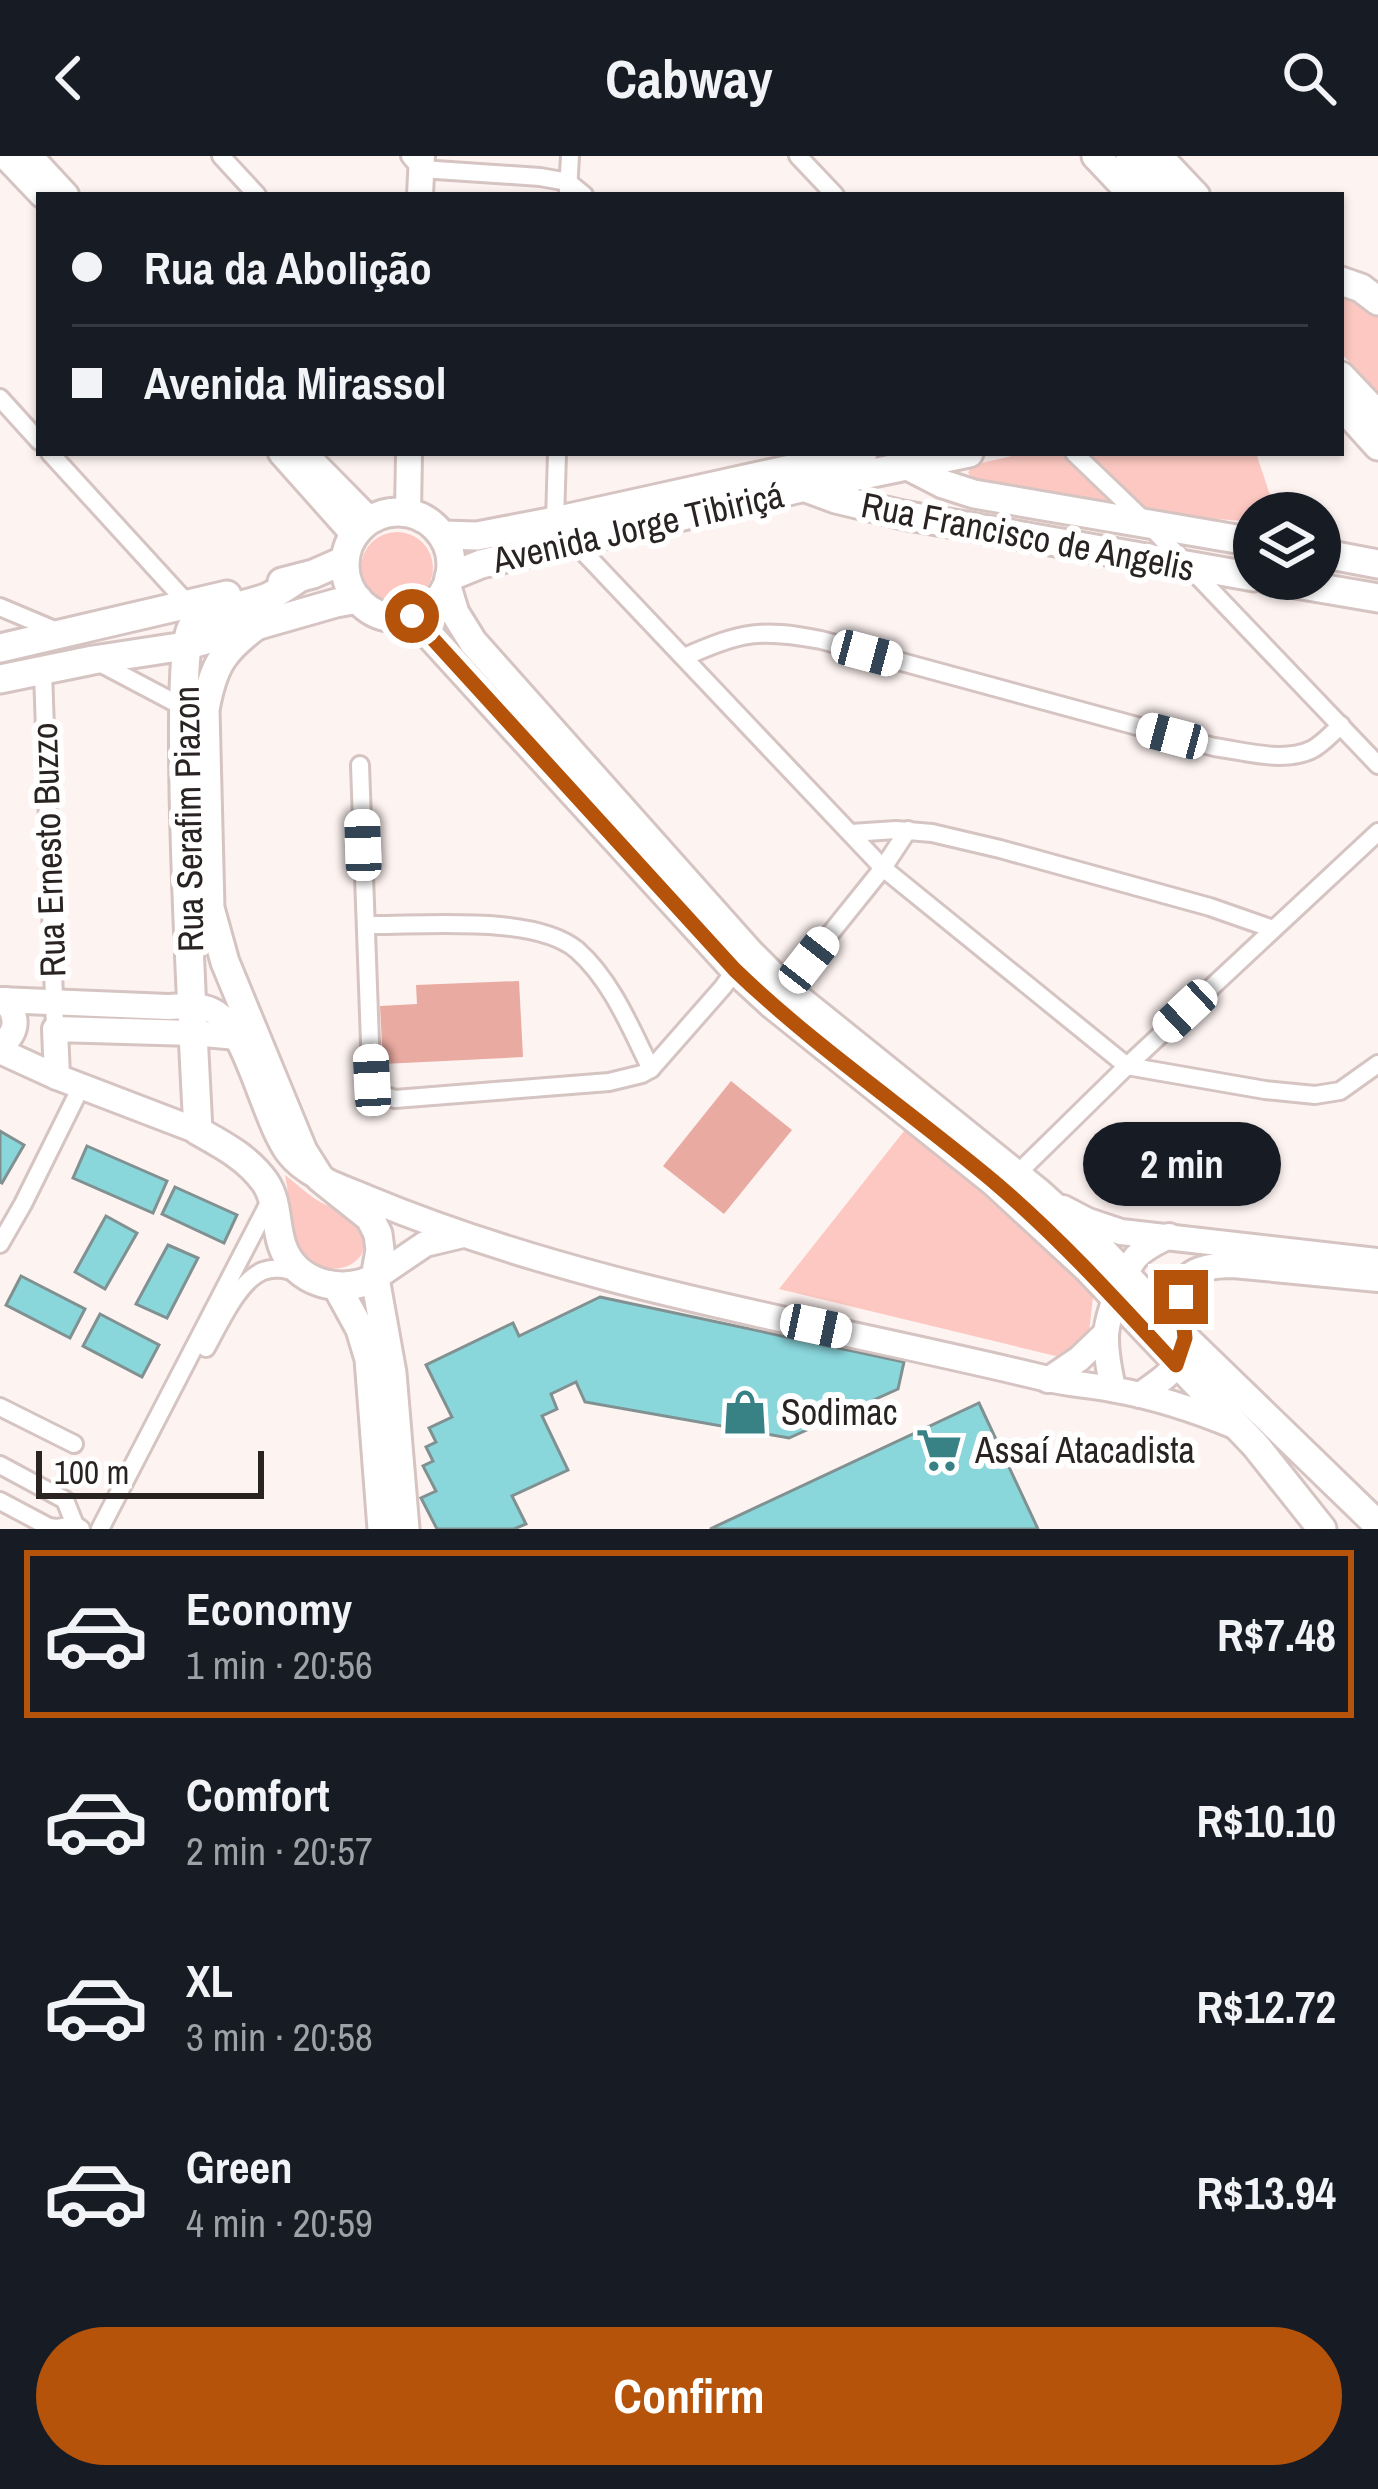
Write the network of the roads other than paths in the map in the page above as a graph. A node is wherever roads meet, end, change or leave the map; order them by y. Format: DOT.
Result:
graph roads {
  1 [pos="5,156"];
  2 [pos="30,156"];
  3 [pos="220,156"];
  4 [pos="570,156"];
  5 [pos="798,156"];
  6 [pos="1096,156"];
  7 [pos="1130,156"];
  8 [pos="1160,156"];
  9 [pos="418,169"];
  10 [pos="568,188"];
  11 [pos="39,192"];
  12 [pos="63,192"];
  13 [pos="254,192"];
  14 [pos="832,192"];
  15 [pos="1130,192"];
  16 [pos="1165,192"];
  17 [pos="1194,192"];
  18 [pos="1344,282"];
  19 [pos="1378,301"];
  20 [pos="1344,382"];
  21 [pos="0,398"];
  22 [pos="1344,408"];
  23 [pos="1368,432"];
  24 [pos="36,438"];
  25 [pos="53,456"];
  26 [pos="284,456"];
  27 [pos="306,456"];
  28 [pos="409,456"];
  29 [pos="557,456"];
  30 [pos="832,456"];
  31 [pos="944,456"];
  32 [pos="964,456"];
  33 [pos="1077,456"];
  34 [pos="905,460"];
  35 [pos="771,462"];
  36 [pos="805,488"];
  37 [pos="974,494"];
  38 [pos="408,513"];
  39 [pos="555,521"];
  40 [pos="1147,523"];
  41 [pos="442,535"];
  42 [pos="357,538"];
  43 [pos="1233,538"];
  44 [pos="575,543"];
  45 [pos="1341,558"];
  46 [pos="1378,565"];
  47 [pos="1185,566"];
  48 [pos="1233,574"];
  49 [pos="299,578"];
  50 [pos="448,582"];
  51 [pos="1341,591"];
  52 [pos="1378,598"];
  53 [pos="358,599"];
  54 [pos="188,604"];
  55 [pos="0,607"];
  56 [pos="412,616"];
  57 [pos="260,623"];
  58 [pos="64,634"];
  59 [pos="8,642"];
  60 [pos="185,646"];
  61 [pos="684,657"];
  62 [pos="93,660"];
  63 [pos="43,671"];
  64 [pos="0,680"];
  65 [pos="183,707"];
  66 [pos="1341,724"];
  67 [pos="361,765"];
  68 [pos="1378,765"];
  69 [pos="908,830"];
  70 [pos="1378,832"];
  71 [pos="851,833"];
  72 [pos="883,868"];
  73 [pos="366,925"];
  74 [pos="1273,929"];
  75 [pos="742,961"];
  76 [pos="780,997"];
  77 [pos="2,1000"];
  78 [pos="54,1002"];
  79 [pos="193,1019"];
  80 [pos="55,1029"];
  81 [pos="0,1048"];
  82 [pos="1378,1064"];
  83 [pos="1127,1066"];
  84 [pos="651,1069"];
  85 [pos="57,1076"];
  86 [pos="82,1084"];
  87 [pos="198,1131"];
  88 [pos="320,1178"];
  89 [pos="1027,1183"];
  90 [pos="273,1196"];
  91 [pos="465,1234"];
  92 [pos="1169,1236"];
  93 [pos="0,1244"];
  94 [pos="1378,1261"];
  95 [pos="303,1274"];
  96 [pos="375,1278"];
  97 [pos="1378,1279"];
  98 [pos="337,1287"];
  99 [pos="1121,1288"];
  100 [pos="1105,1334"];
  101 [pos="1181,1351"];
  102 [pos="1210,1362"];
  103 [pos="1048,1379"];
  104 [pos="1114,1389"];
  105 [pos="1140,1395"];
  106 [pos="0,1407"];
  107 [pos="1237,1427"];
  108 [pos="74,1444"];
  109 [pos="0,1465"];
  110 [pos="0,1501"];
  111 [pos="1378,1525"];
  112 [pos="78,1527"];
  113 [pos="100,1529"];
  114 [pos="110,1529"];
  115 [pos="382,1529"];
  116 [pos="405,1529"];
  117 [pos="1322,1529"];
  118 [pos="1343,1529"];
  1 -- 11 [label="main road"];
  2 -- 12 [label="main road"];
  3 -- 13 [label="street"];
  4 -- 10 [label="street"];
  5 -- 14 [label="street"];
  6 -- 15 [label="main road"];
  7 -- 16 [label="main road"];
  8 -- 17 [label="main road"];
  9 -- 10 [label="street"];
  18 -- 19 [label="main road"];
  20 -- 23 [label="main road"];
  21 -- 24 [label="street"];
  22 -- 23 [label="main road"];
  25 -- 54 [label="street"];
  26 -- 42 [label="main road"];
  27 -- 42 [label="main road"];
  28 -- 38 [label="main road"];
  29 -- 39 [label="street"];
  30 -- 35 [label="main road, Avenida Jorge Tibiriçá"];
  31 -- 34 [label="main road, Avenida Jorge Tibiriçá"];
  32 -- 37 [label="main road"];
  33 -- 40 [label="street"];
  34 -- 36 [label="main road, Avenida Jorge Tibiriçá"];
  34 -- 37 [label="main road, Rua Francisco de Angelis"];
  35 -- 39 [label="main road, Avenida Jorge Tibiriçá"];
  36 -- 44 [label="main road, Avenida Jorge Tibiriçá"];
  36 -- 47 [label="main road, Rua Francisco de Angelis"];
  37 -- 40 [label="main road, Rua Francisco de Angelis"];
  38 -- 41 [label="main road"];
  38 -- 42 [label="main road"];
  39 -- 41 [label="main road, Avenida Jorge Tibiriçá"];
  39 -- 44 [label="street"];
  40 -- 43 [label="main road, Rua Francisco de Angelis"];
  40 -- 47 [label="street"];
  41 -- 50 [label="main road"];
  42 -- 49 [label="main road"];
  42 -- 53 [label="main road"];
  44 -- 50 [label="main road, Avenida Jorge Tibiriçá"];
  44 -- 61 [label="street"];
  45 -- 46 [label="main road"];
  47 -- 48 [label="main road, Rua Francisco de Angelis"];
  47 -- 66 [label="street"];
  49 -- 54 [label="main road"];
  49 -- 60 [label="main road, Rua Serafim Piazon"];
  50 -- 56 [label="main road"];
  50 -- 75 [label="main road"];
  51 -- 52 [label="main road"];
  53 -- 56 [label="main road"];
  53 -- 57 [label="main road"];
  54 -- 58 [label="main road"];
  55 -- 58 [label="street"];
  56 -- 75 [label="main road"];
  57 -- 60 [label="main road"];
  57 -- 88 [label="main road"];
  58 -- 59 [label="main road"];
  60 -- 62 [label="main road"];
  60 -- 65 [label="main road, Rua Serafim Piazon"];
  61 -- 66 [label="street"];
  61 -- 71 [label="street"];
  62 -- 63 [label="main road"];
  62 -- 65 [label="street"];
  63 -- 64 [label="main road"];
  63 -- 78 [label="street, Rua Ernesto Buzzo"];
  65 -- 79 [label="main road, Rua Serafim Piazon"];
  66 -- 68 [label="street"];
  67 -- 73 [label="street"];
  69 -- 71 [label="street"];
  69 -- 72 [label="street"];
  69 -- 74 [label="street"];
  70 -- 74 [label="street"];
  71 -- 72 [label="street"];
  72 -- 76 [label="street"];
  72 -- 83 [label="street"];
  73 -- 84 [label="street"];
  73 -- 84 [label="street"];
  74 -- 83 [label="street"];
  75 -- 76 [label="main road"];
  75 -- 84 [label="street"];
  76 -- 89 [label="main road"];
  76 -- 99 [label="main road"];
  77 -- 78 [label="main road"];
  77 -- 81 [label="main road"];
  78 -- 79 [label="main road"];
  78 -- 80 [label="street, Rua Ernesto Buzzo"];
  79 -- 80 [label="main road"];
  79 -- 87 [label="main road, Rua Serafim Piazon"];
  79 -- 88 [label="main road"];
  80 -- 85 [label="main road"];
  81 -- 85 [label="main road"];
  82 -- 83 [label="street"];
  83 -- 89 [label="street"];
  85 -- 86 [label="main road"];
  86 -- 87 [label="main road"];
  86 -- 93 [label="street"];
  87 -- 90 [label="main road"];
  88 -- 91 [label="main road"];
  88 -- 96 [label="main road"];
  89 -- 92 [label="main road"];
  89 -- 99 [label="main road"];
  90 -- 95 [label="main road"];
  90 -- 113 [label="street"];
  91 -- 96 [label="main road"];
  91 -- 103 [label="main road"];
  92 -- 94 [label="main road"];
  92 -- 99 [label="main road"];
  95 -- 98 [label="main road"];
  95 -- 114 [label="street"];
  96 -- 98 [label="main road"];
  96 -- 116 [label="main road"];
  97 -- 101 [label="main road"];
  98 -- 115 [label="main road"];
  99 -- 100 [label="main road"];
  99 -- 101 [label="main road"];
  100 -- 103 [label="main road"];
  100 -- 104 [label="main road"];
  101 -- 102 [label="main road"];
  101 -- 105 [label="main road"];
  101 -- 107 [label="main road"];
  102 -- 111 [label="main road"];
  102 -- 118 [label="main road"];
  103 -- 104 [label="main road"];
  104 -- 105 [label="main road"];
  105 -- 107 [label="main road"];
  106 -- 108 [label="street"];
  107 -- 117 [label="main road"];
  109 -- 112 [label="street"];
  110 -- 112 [label="street"];
}
